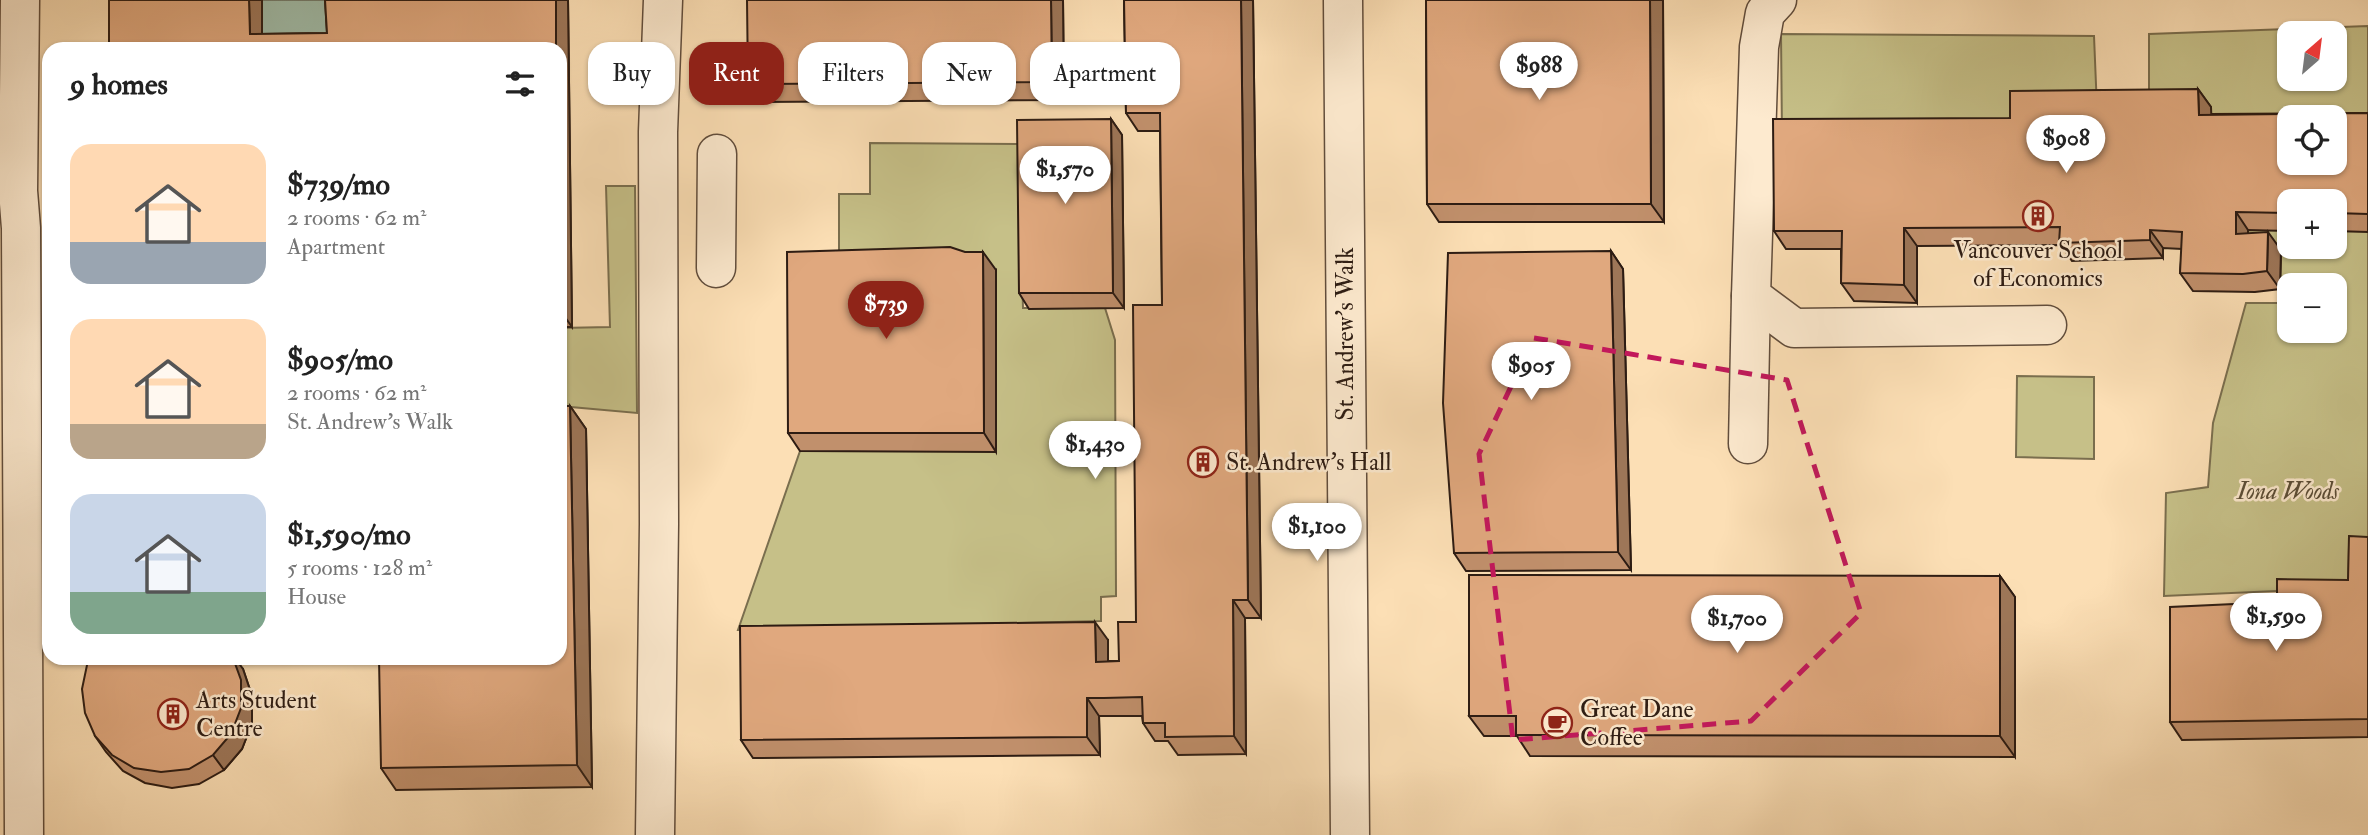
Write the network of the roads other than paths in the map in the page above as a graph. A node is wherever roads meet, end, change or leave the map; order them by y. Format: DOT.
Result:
graph roads {
  1 [pos="20,0"];
  2 [pos="663,0"];
  3 [pos="1343,0"];
  4 [pos="1777,0"];
  5 [pos="717,155"];
  6 [pos="9,191"];
  7 [pos="716,268"];
  8 [pos="1751,296"];
  9 [pos="2046,325"];
  10 [pos="1748,444"];
  11 [pos="24,835"];
  12 [pos="655,835"];
  13 [pos="1350,835"];
  1 -- 6 [label="street"];
  2 -- 12 [label="street"];
  3 -- 13 [label="street, St. Andrew's Walk"];
  4 -- 8 [label="street"];
  5 -- 7 [label="street"];
  6 -- 11 [label="street"];
  8 -- 9 [label="street"];
  8 -- 10 [label="street"];
}
